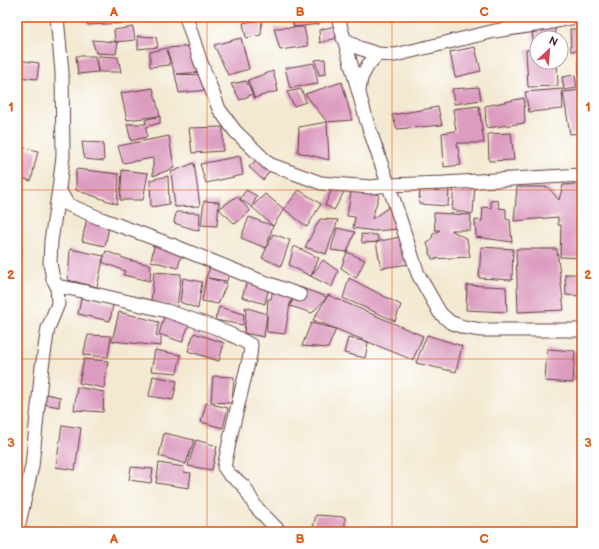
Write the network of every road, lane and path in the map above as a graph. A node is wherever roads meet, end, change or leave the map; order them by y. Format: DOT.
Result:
graph roads {
  1 [pos="57,17"];
  2 [pos="186,17"];
  3 [pos="338,17"];
  4 [pos="576,17"];
  5 [pos="343,38"];
  6 [pos="378,54"];
  7 [pos="359,95"];
  8 [pos="582,175"];
  9 [pos="388,185"];
  10 [pos="59,189"];
  11 [pos="57,286"];
  12 [pos="300,295"];
  13 [pos="582,330"];
  14 [pos="18,532"];
  15 [pos="280,532"];
  1 -- 10 [label="street"];
  2 -- 9 [label="street"];
  3 -- 5 [label="street"];
  4 -- 6 [label="street"];
  5 -- 6 [label="street"];
  5 -- 7 [label="street"];
  6 -- 7 [label="street"];
  7 -- 9 [label="street"];
  8 -- 9 [label="street"];
  9 -- 13 [label="street"];
  10 -- 11 [label="street"];
  10 -- 12 [label="street"];
  11 -- 14 [label="street"];
  11 -- 15 [label="street"];
}
